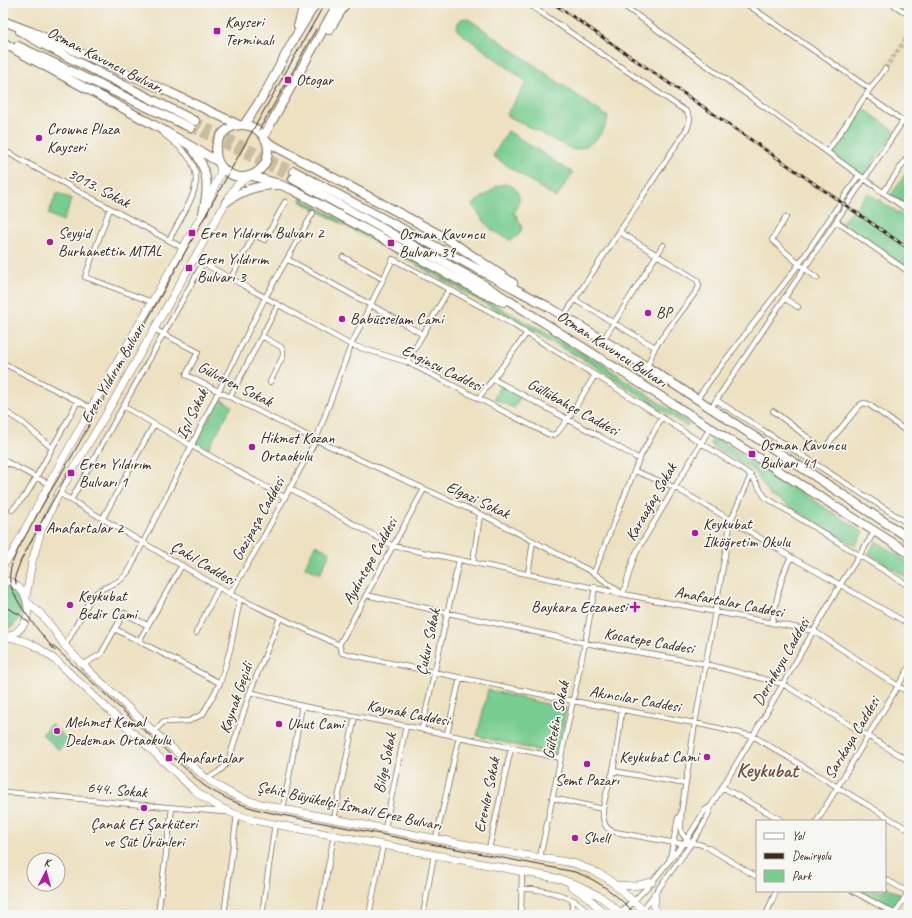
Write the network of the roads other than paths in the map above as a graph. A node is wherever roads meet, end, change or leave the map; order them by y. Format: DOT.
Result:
graph roads {
  1 [pos="307,3"];
  2 [pos="316,3"];
  3 [pos="338,3"];
  4 [pos="346,3"];
  5 [pos="527,3"];
  6 [pos="622,3"];
  7 [pos="745,3"];
  8 [pos="891,3"];
  9 [pos="909,15"];
  10 [pos="3,21"];
  11 [pos="3,38"];
  12 [pos="294,39"];
  13 [pos="3,42"];
  14 [pos="310,54"];
  15 [pos="885,69"];
  16 [pos="870,90"];
  17 [pos="866,95"];
  18 [pos="903,121"];
  19 [pos="909,124"];
  20 [pos="154,125"];
  21 [pos="242,125"];
  22 [pos="266,140"];
  23 [pos="189,144"];
  24 [pos="3,150"];
  25 [pos="825,150"];
  26 [pos="909,155"];
  27 [pos="218,164"];
  28 [pos="251,176"];
  29 [pos="862,177"];
  30 [pos="285,186"];
  31 [pos="883,192"];
  32 [pos="226,202"];
  33 [pos="285,202"];
  34 [pos="110,208"];
  35 [pos="909,211"];
  36 [pos="203,213"];
  37 [pos="313,213"];
  38 [pos="786,217"];
  39 [pos="836,221"];
  40 [pos="620,232"];
  41 [pos="169,240"];
  42 [pos="662,245"];
  43 [pos="183,248"];
  44 [pos="656,255"];
  45 [pos="343,257"];
  46 [pos="194,258"];
  47 [pos="287,259"];
  48 [pos="203,263"];
  49 [pos="798,264"];
  50 [pos="804,268"];
  51 [pos="909,272"];
  52 [pos="231,278"];
  53 [pos="817,278"];
  54 [pos="383,279"];
  55 [pos="448,289"];
  56 [pos="265,298"];
  57 [pos="784,298"];
  58 [pos="575,300"];
  59 [pos="152,302"];
  60 [pos="278,305"];
  61 [pos="371,305"];
  62 [pos="547,306"];
  63 [pos="798,307"];
  64 [pos="564,316"];
  65 [pos="538,319"];
  66 [pos="614,323"];
  67 [pos="154,329"];
  68 [pos="527,333"];
  69 [pos="163,334"];
  70 [pos="422,334"];
  71 [pos="262,336"];
  72 [pos="603,340"];
  73 [pos="351,345"];
  74 [pos="655,347"];
  75 [pos="407,362"];
  76 [pos="3,363"];
  77 [pos="8,366"];
  78 [pos="647,367"];
  79 [pos="3,370"];
  80 [pos="595,375"];
  81 [pos="493,378"];
  82 [pos="270,382"];
  83 [pos="218,391"];
  84 [pos="230,397"];
  85 [pos="478,399"];
  86 [pos="697,399"];
  87 [pos="716,400"];
  88 [pos="78,401"];
  89 [pos="123,406"];
  90 [pos="91,408"];
  91 [pos="710,408"];
  92 [pos="3,410"];
  93 [pos="773,411"];
  94 [pos="662,417"];
  95 [pos="568,419"];
  96 [pos="154,424"];
  97 [pos="710,428"];
  98 [pos="909,433"];
  99 [pos="316,440"];
  100 [pos="701,442"];
  101 [pos="192,446"];
  102 [pos="52,448"];
  103 [pos="640,459"];
  104 [pos="5,461"];
  105 [pos="3,469"];
  106 [pos="635,471"];
  107 [pos="751,475"];
  108 [pos="36,477"];
  109 [pos="49,484"];
  110 [pos="674,487"];
  111 [pos="290,488"];
  112 [pos="424,489"];
  113 [pos="59,493"];
  114 [pos="284,498"];
  115 [pos="70,500"];
  116 [pos="12,510"];
  117 [pos="480,515"];
  118 [pos="102,518"];
  119 [pos="731,520"];
  120 [pos="909,524"];
  121 [pos="875,531"];
  122 [pos="909,538"];
  123 [pos="533,541"];
  124 [pos="143,542"];
  125 [pos="393,546"];
  126 [pos="909,553"];
  127 [pos="859,555"];
  128 [pos="791,556"];
  129 [pos="459,560"];
  130 [pos="473,562"];
  131 [pos="3,565"];
  132 [pos="182,565"];
  133 [pos="594,573"];
  134 [pos="528,574"];
  135 [pos="3,580"];
  136 [pos="840,585"];
  137 [pos="909,586"];
  138 [pos="219,587"];
  139 [pos="595,588"];
  140 [pos="230,594"];
  141 [pos="622,594"];
  142 [pos="366,596"];
  143 [pos="26,599"];
  144 [pos="240,599"];
  145 [pos="715,612"];
  146 [pos="447,613"];
  147 [pos="280,618"];
  148 [pos="772,623"];
  149 [pos="909,624"];
  150 [pos="147,625"];
  151 [pos="115,628"];
  152 [pos="814,631"];
  153 [pos="196,633"];
  154 [pos="5,637"];
  155 [pos="139,641"];
  156 [pos="585,643"];
  157 [pos="339,645"];
  158 [pos="65,646"];
  159 [pos="706,664"];
  160 [pos="83,665"];
  161 [pos="909,668"];
  162 [pos="434,672"];
  163 [pos="460,678"];
  164 [pos="220,683"];
  165 [pos="783,684"];
  166 [pos="898,686"];
  167 [pos="250,692"];
  168 [pos="909,694"];
  169 [pos="573,701"];
  170 [pos="302,706"];
  171 [pos="622,710"];
  172 [pos="355,716"];
  173 [pos="695,723"];
  174 [pos="406,726"];
  175 [pos="422,729"];
  176 [pos="154,732"];
  177 [pos="447,734"];
  178 [pos="753,736"];
  179 [pos="868,736"];
  180 [pos="458,737"];
  181 [pos="510,748"];
  182 [pos="561,758"];
  183 [pos="909,761"];
  184 [pos="613,771"];
  185 [pos="206,778"];
  186 [pos="686,784"];
  187 [pos="722,787"];
  188 [pos="837,787"];
  189 [pos="3,792"];
  190 [pos="552,798"];
  191 [pos="710,806"];
  192 [pos="172,808"];
  193 [pos="603,809"];
  194 [pos="283,810"];
  195 [pos="229,812"];
  196 [pos="681,814"];
  197 [pos="237,815"];
  198 [pos="334,819"];
  199 [pos="781,820"];
  200 [pos="818,820"];
  201 [pos="275,823"];
  202 [pos="385,828"];
  203 [pos="909,830"];
  204 [pos="334,835"];
  205 [pos="436,839"];
  206 [pos="687,839"];
  207 [pos="674,842"];
  208 [pos="692,843"];
  209 [pos="683,844"];
  210 [pos="383,845"];
  211 [pos="488,848"];
  212 [pos="434,855"];
  213 [pos="540,857"];
  214 [pos="669,862"];
  215 [pos="522,872"];
  216 [pos="756,876"];
  217 [pos="561,879"];
  218 [pos="886,880"];
  219 [pos="652,882"];
  220 [pos="614,884"];
  221 [pos="521,889"];
  222 [pos="776,892"];
  223 [pos="855,892"];
  224 [pos="909,892"];
  225 [pos="655,894"];
  226 [pos="574,901"];
  227 [pos="634,901"];
  228 [pos="642,909"];
  229 [pos="423,914"];
  230 [pos="621,914"];
  231 [pos="158,915"];
  232 [pos="224,915"];
  233 [pos="262,915"];
  234 [pos="319,915"];
  235 [pos="369,915"];
  236 [pos="441,915"];
  237 [pos="521,915"];
  238 [pos="570,915"];
  239 [pos="588,915"];
  240 [pos="605,915"];
  241 [pos="636,915"];
  242 [pos="649,915"];
  243 [pos="655,915"];
  244 [pos="766,915"];
  245 [pos="895,915"];
  1 -- 12 [label="highway"];
  2 -- 12 [label="highway"];
  3 -- 14 [label="highway"];
  4 -- 14 [label="highway"];
  5 -- 40 [label="street"];
  6 -- 25 [label="street"];
  7 -- 16 [label="street"];
  8 -- 9 [label="street"];
  10 -- 11 [label="highway, Osman Kavuncu Bulvarı"];
  10 -- 21 [label="highway"];
  12 -- 21 [label="highway"];
  13 -- 20 [label="highway"];
  14 -- 22 [label="highway"];
  15 -- 16 [label="street"];
  16 -- 17 [label="street"];
  17 -- 18 [label="street"];
  17 -- 25 [label="street"];
  18 -- 19 [label="street"];
  18 -- 29 [label="street"];
  20 -- 23 [label="highway"];
  20 -- 41 [label="street"];
  21 -- 22 [label="highway"];
  21 -- 27 [label="highway"];
  22 -- 28 [label="highway"];
  22 -- 62 [label="highway"];
  23 -- 27 [label="highway"];
  23 -- 36 [label="highway"];
  24 -- 34 [label="street, 3013. Sokak"];
  25 -- 29 [label="street"];
  26 -- 31 [label="street"];
  27 -- 28 [label="highway"];
  27 -- 36 [label="main road, Eren Yıldırım Bulvarı"];
  28 -- 30 [label="highway"];
  28 -- 32 [label="main road, Eren Yıldırım Bulvarı"];
  29 -- 31 [label="street"];
  29 -- 39 [label="street"];
  29 -- 49 [label="street"];
  30 -- 32 [label="highway"];
  30 -- 65 [label="highway"];
  31 -- 35 [label="street"];
  32 -- 46 [label="main road, Eren Yıldırım Bulvarı"];
  33 -- 52 [label="street"];
  34 -- 41 [label="street, 3013. Sokak"];
  34 -- 59 [label="street"];
  36 -- 43 [label="main road, Eren Yıldırım Bulvarı"];
  37 -- 47 [label="street, Işıl Sokak"];
  38 -- 49 [label="street"];
  39 -- 50 [label="street"];
  39 -- 51 [label="street"];
  40 -- 44 [label="street"];
  40 -- 58 [label="street"];
  41 -- 43 [label="street, 3013. Sokak"];
  42 -- 44 [label="street"];
  43 -- 59 [label="main road, Eren Yıldırım Bulvarı"];
  44 -- 66 [label="street"];
  44 -- 74 [label="street"];
  45 -- 54 [label="street"];
  46 -- 48 [label="street, Enginsu Caddesi"];
  46 -- 67 [label="main road, Eren Yıldırım Bulvarı"];
  47 -- 56 [label="street, Işıl Sokak"];
  47 -- 61 [label="street"];
  48 -- 52 [label="street, Enginsu Caddesi"];
  48 -- 69 [label="street"];
  49 -- 50 [label="street"];
  49 -- 86 [label="street"];
  50 -- 53 [label="street"];
  50 -- 57 [label="street"];
  52 -- 56 [label="street, Enginsu Caddesi"];
  54 -- 55 [label="street, Gazipaşa Caddesi"];
  54 -- 61 [label="street, Gazipaşa Caddesi"];
  55 -- 68 [label="street"];
  55 -- 70 [label="street"];
  56 -- 60 [label="street, Enginsu Caddesi"];
  56 -- 83 [label="street, Işıl Sokak"];
  57 -- 63 [label="street"];
  57 -- 87 [label="street"];
  58 -- 64 [label="street"];
  58 -- 66 [label="street"];
  59 -- 90 [label="main road, Eren Yıldırım Bulvarı"];
  60 -- 71 [label="street"];
  60 -- 73 [label="street, Enginsu Caddesi"];
  61 -- 70 [label="street"];
  61 -- 73 [label="street, Gazipaşa Caddesi"];
  62 -- 64 [label="highway, Osman Kavuncu Bulvarı"];
  62 -- 65 [label="highway, Osman Kavuncu Bulvarı"];
  64 -- 72 [label="highway, Osman Kavuncu Bulvarı"];
  65 -- 97 [label="highway, Osman Kavuncu Bulvarı"];
  66 -- 72 [label="street"];
  66 -- 74 [label="street"];
  67 -- 69 [label="street, Gülveren Sokak"];
  67 -- 113 [label="main road, Eren Yıldırım Bulvarı"];
  68 -- 80 [label="street"];
  68 -- 81 [label="street"];
  69 -- 83 [label="street, Gülveren Sokak"];
  69 -- 89 [label="street"];
  70 -- 75 [label="street"];
  71 -- 82 [label="street"];
  71 -- 84 [label="street"];
  72 -- 78 [label="highway, Osman Kavuncu Bulvarı"];
  73 -- 75 [label="street, Enginsu Caddesi"];
  73 -- 99 [label="street, Gazipaşa Caddesi"];
  74 -- 78 [label="street"];
  75 -- 85 [label="street, Enginsu Caddesi"];
  76 -- 77 [label="street"];
  77 -- 79 [label="street"];
  77 -- 88 [label="street"];
  78 -- 86 [label="highway, Osman Kavuncu Bulvarı"];
  80 -- 94 [label="street"];
  80 -- 95 [label="street"];
  81 -- 85 [label="street"];
  81 -- 95 [label="street, Güllübahçe Caddesi"];
  83 -- 84 [label="street, Gülveren Sokak"];
  83 -- 101 [label="street, Işıl Sokak"];
  84 -- 99 [label="street, Gülveren Sokak"];
  85 -- 95 [label="street, Enginsu Caddesi"];
  86 -- 91 [label="highway, Osman Kavuncu Bulvarı"];
  87 -- 91 [label="street"];
  87 -- 120 [label="street"];
  88 -- 90 [label="street"];
  88 -- 102 [label="street"];
  89 -- 96 [label="street"];
  89 -- 115 [label="street"];
  90 -- 109 [label="main road, Eren Yıldırım Bulvarı"];
  91 -- 122 [label="highway, Osman Kavuncu Bulvarı"];
  92 -- 102 [label="street"];
  93 -- 98 [label="street"];
  94 -- 100 [label="street"];
  94 -- 103 [label="street"];
  95 -- 103 [label="street, Güllübahçe Caddesi"];
  96 -- 101 [label="street"];
  96 -- 118 [label="street"];
  97 -- 100 [label="street, Karaağaç Sokak"];
  97 -- 121 [label="highway, Osman Kavuncu Bulvarı"];
  99 -- 111 [label="street, Gazipaşa Caddesi"];
  99 -- 112 [label="street, Elgazi Sokak"];
  100 -- 107 [label="street"];
  100 -- 110 [label="street, Karaağaç Sokak"];
  101 -- 114 [label="street"];
  101 -- 124 [label="street, Işıl Sokak"];
  102 -- 108 [label="street"];
  103 -- 106 [label="street"];
  104 -- 105 [label="street"];
  104 -- 108 [label="street"];
  106 -- 110 [label="street"];
  106 -- 133 [label="street"];
  107 -- 119 [label="street"];
  107 -- 127 [label="street"];
  108 -- 109 [label="street"];
  108 -- 116 [label="street"];
  109 -- 131 [label="main road, Eren Yıldırım Bulvarı"];
  110 -- 119 [label="street"];
  110 -- 141 [label="street, Karaağaç Sokak"];
  111 -- 114 [label="street, Gazipaşa Caddesi"];
  111 -- 125 [label="street, Anafartalar Caddesi"];
  112 -- 117 [label="street, Elgazi Sokak"];
  112 -- 125 [label="street, Aydıntepe Caddesi"];
  113 -- 115 [label="street, Çakıl Caddesi"];
  113 -- 143 [label="main road, Eren Yıldırım Bulvarı"];
  114 -- 140 [label="street, Gazipaşa Caddesi"];
  115 -- 118 [label="street, Çakıl Caddesi"];
  117 -- 123 [label="street, Elgazi Sokak"];
  117 -- 130 [label="street"];
  118 -- 124 [label="street, Çakıl Caddesi"];
  119 -- 128 [label="street"];
  119 -- 145 [label="street"];
  121 -- 126 [label="highway, Osman Kavuncu Bulvarı"];
  121 -- 127 [label="street, Derinkuyu Caddesi"];
  123 -- 133 [label="street, Elgazi Sokak"];
  123 -- 134 [label="street"];
  124 -- 132 [label="street, Çakıl Caddesi"];
  124 -- 158 [label="street, Işıl Sokak"];
  125 -- 129 [label="street, Anafartalar Caddesi"];
  125 -- 142 [label="street, Aydıntepe Caddesi"];
  127 -- 136 [label="street, Derinkuyu Caddesi"];
  127 -- 137 [label="street"];
  128 -- 136 [label="street"];
  128 -- 148 [label="street"];
  129 -- 130 [label="street, Anafartalar Caddesi"];
  129 -- 146 [label="street, Çukur Sokak"];
  130 -- 134 [label="street, Anafartalar Caddesi"];
  132 -- 138 [label="street, Çakıl Caddesi"];
  132 -- 150 [label="street"];
  133 -- 141 [label="street, Elgazi Sokak"];
  134 -- 139 [label="street, Anafartalar Caddesi"];
  135 -- 143 [label="main road, Şehit Büyükelçi İsmail Erez Bulvarı"];
  136 -- 149 [label="street"];
  136 -- 152 [label="street, Derinkuyu Caddesi"];
  138 -- 140 [label="street, Çakıl Caddesi"];
  138 -- 153 [label="street"];
  139 -- 141 [label="street, Anafartalar Caddesi"];
  139 -- 156 [label="street, Gültekin Sokak"];
  140 -- 144 [label="street, Çakıl Caddesi"];
  141 -- 145 [label="street, Anafartalar Caddesi"];
  142 -- 146 [label="street, Kocatepe Caddesi"];
  142 -- 157 [label="street, Aydıntepe Caddesi"];
  143 -- 154 [label="main road, Eren Yıldırım Bulvarı"];
  143 -- 158 [label="main road, Şehit Büyükelçi İsmail Erez Bulvarı"];
  144 -- 147 [label="street, Çakıl Caddesi"];
  144 -- 164 [label="street"];
  145 -- 148 [label="street, Anafartalar Caddesi"];
  145 -- 159 [label="street"];
  146 -- 156 [label="street, Kocatepe Caddesi"];
  146 -- 162 [label="street, Çukur Sokak"];
  147 -- 157 [label="street, Çakıl Caddesi"];
  147 -- 167 [label="street, Kaynak Geçidi"];
  148 -- 152 [label="street, Anafartalar Caddesi"];
  150 -- 151 [label="street"];
  150 -- 155 [label="street"];
  151 -- 155 [label="street"];
  151 -- 160 [label="street"];
  152 -- 165 [label="street, Derinkuyu Caddesi"];
  152 -- 166 [label="street, Anafartalar Caddesi"];
  154 -- 195 [label="main road, Şehit Büyükelçi İsmail Erez Bulvarı"];
  155 -- 164 [label="street"];
  156 -- 159 [label="street, Kocatepe Caddesi"];
  156 -- 169 [label="street, Gültekin Sokak"];
  157 -- 162 [label="street, Akıncılar Caddesi"];
  158 -- 160 [label="main road, Şehit Büyükelçi İsmail Erez Bulvarı"];
  159 -- 165 [label="street, Kocatepe Caddesi"];
  159 -- 173 [label="street"];
  160 -- 176 [label="main road, Şehit Büyükelçi İsmail Erez Bulvarı"];
  161 -- 166 [label="street, Sarıkaya Caddesi"];
  162 -- 163 [label="street, Akıncılar Caddesi"];
  162 -- 175 [label="street, Çukur Sokak"];
  163 -- 169 [label="street, Akıncılar Caddesi"];
  163 -- 177 [label="street"];
  164 -- 176 [label="street"];
  165 -- 178 [label="street, Derinkuyu Caddesi"];
  165 -- 179 [label="street, Kocatepe Caddesi"];
  166 -- 168 [label="street, Anafartalar Caddesi"];
  166 -- 179 [label="street, Sarıkaya Caddesi"];
  167 -- 170 [label="street, Kaynak Caddesi"];
  167 -- 185 [label="street, Kaynak Geçidi"];
  169 -- 171 [label="street, Akıncılar Caddesi"];
  169 -- 182 [label="street, Gültekin Sokak"];
  170 -- 172 [label="street, Kaynak Caddesi"];
  170 -- 194 [label="street"];
  171 -- 173 [label="street, Akıncılar Caddesi"];
  171 -- 184 [label="street"];
  172 -- 174 [label="street, Kaynak Caddesi"];
  172 -- 198 [label="street"];
  173 -- 178 [label="street, Akıncılar Caddesi"];
  173 -- 186 [label="street"];
  174 -- 175 [label="street, Kaynak Caddesi"];
  174 -- 202 [label="street, Bilge Sokak"];
  175 -- 177 [label="street, Kaynak Caddesi"];
  176 -- 185 [label="main road, Şehit Büyükelçi İsmail Erez Bulvarı"];
  177 -- 180 [label="street, Kaynak Caddesi"];
  178 -- 187 [label="street, Derinkuyu Caddesi"];
  178 -- 188 [label="street, Akıncılar Caddesi"];
  179 -- 183 [label="street, Kocatepe Caddesi"];
  179 -- 188 [label="street, Sarıkaya Caddesi"];
  180 -- 181 [label="street, Kaynak Caddesi"];
  180 -- 205 [label="street"];
  181 -- 182 [label="street, Kaynak Caddesi"];
  181 -- 211 [label="street, Erenler Sokak"];
  182 -- 190 [label="street, Gültekin Sokak"];
  184 -- 186 [label="street"];
  184 -- 193 [label="street"];
  185 -- 194 [label="main road, Şehit Büyükelçi İsmail Erez Bulvarı"];
  186 -- 196 [label="street"];
  187 -- 191 [label="street, Derinkuyu Caddesi"];
  187 -- 199 [label="street"];
  188 -- 200 [label="street, Sarıkaya Caddesi"];
  188 -- 203 [label="street, Akıncılar Caddesi"];
  189 -- 192 [label="street, 644. Sokak"];
  190 -- 193 [label="street"];
  190 -- 213 [label="street, Gültekin Sokak"];
  191 -- 206 [label="street, Derinkuyu Caddesi"];
  191 -- 208 [label="street, Derinkuyu Caddesi"];
  192 -- 195 [label="street, 644. Sokak"];
  192 -- 231 [label="street"];
  193 -- 207 [label="street"];
  194 -- 198 [label="main road, Şehit Büyükelçi İsmail Erez Bulvarı"];
  195 -- 197 [label="main road, Şehit Büyükelçi İsmail Erez Bulvarı"];
  196 -- 206 [label="street"];
  196 -- 207 [label="street"];
  197 -- 201 [label="main road, Şehit Büyükelçi İsmail Erez Bulvarı"];
  197 -- 232 [label="street"];
  198 -- 202 [label="main road, Şehit Büyükelçi İsmail Erez Bulvarı"];
  201 -- 204 [label="main road, Şehit Büyükelçi İsmail Erez Bulvarı"];
  201 -- 233 [label="street"];
  202 -- 205 [label="main road, Şehit Büyükelçi İsmail Erez Bulvarı"];
  204 -- 210 [label="main road, Şehit Büyükelçi İsmail Erez Bulvarı"];
  204 -- 234 [label="street"];
  205 -- 211 [label="main road, Şehit Büyükelçi İsmail Erez Bulvarı"];
  206 -- 208 [label="street"];
  206 -- 209 [label="street, Derinkuyu Caddesi"];
  207 -- 209 [label="street"];
  207 -- 214 [label="street"];
  208 -- 209 [label="street"];
  208 -- 216 [label="street"];
  208 -- 225 [label="street, Derinkuyu Caddesi"];
  209 -- 214 [label="street, Derinkuyu Caddesi"];
  210 -- 212 [label="main road, Şehit Büyükelçi İsmail Erez Bulvarı"];
  210 -- 235 [label="street"];
  211 -- 213 [label="main road, Şehit Büyükelçi İsmail Erez Bulvarı"];
  212 -- 215 [label="main road, Şehit Büyükelçi İsmail Erez Bulvarı"];
  212 -- 229 [label="street"];
  213 -- 220 [label="main road, Şehit Büyükelçi İsmail Erez Bulvarı"];
  214 -- 219 [label="street, Derinkuyu Caddesi"];
  215 -- 217 [label="main road, Şehit Büyükelçi İsmail Erez Bulvarı"];
  215 -- 221 [label="street"];
  217 -- 230 [label="main road, Şehit Büyükelçi İsmail Erez Bulvarı"];
  217 -- 240 [label="main road"];
  218 -- 224 [label="street"];
  219 -- 220 [label="main road"];
  219 -- 227 [label="street, Derinkuyu Caddesi"];
  220 -- 227 [label="main road, Şehit Büyükelçi İsmail Erez Bulvarı"];
  221 -- 226 [label="street"];
  221 -- 237 [label="street"];
  222 -- 244 [label="street"];
  223 -- 245 [label="street"];
  224 -- 245 [label="street"];
  225 -- 228 [label="street, Derinkuyu Caddesi"];
  225 -- 243 [label="main road"];
  226 -- 238 [label="street"];
  226 -- 239 [label="street"];
  227 -- 228 [label="main road, Şehit Büyükelçi İsmail Erez Bulvarı"];
  227 -- 230 [label="street"];
  228 -- 241 [label="street"];
  228 -- 242 [label="main road, Şehit Büyükelçi İsmail Erez Bulvarı"];
  229 -- 236 [label="street"];
}
